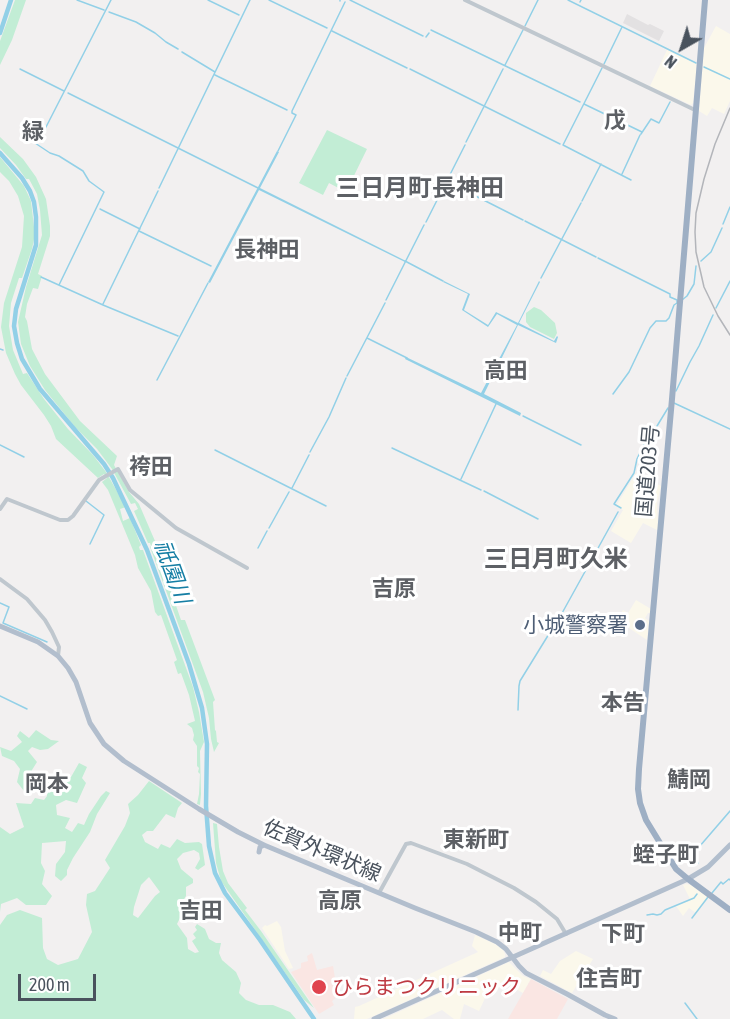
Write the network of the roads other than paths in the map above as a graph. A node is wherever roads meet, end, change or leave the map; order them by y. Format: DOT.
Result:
graph roads {
  1 [pos="465,0"];
  2 [pos="705,0"];
  3 [pos="696,111"];
  4 [pos="0,509"];
  5 [pos="247,568"];
  6 [pos="0,579"];
  7 [pos="0,626"];
  8 [pos="58,656"];
  9 [pos="264,845"];
  10 [pos="730,845"];
  11 [pos="259,852"];
  12 [pos="688,879"];
  13 [pos="379,893"];
  14 [pos="730,910"];
  15 [pos="566,934"];
  16 [pos="512,958"];
  17 [pos="374,1019"];
  18 [pos="615,1019"];
  1 -- 3 [label="street"];
  2 -- 3 [label="highway, 国道203号"];
  3 -- 12 [label="highway, 国道203号"];
  4 -- 5 [label="street"];
  6 -- 8 [label="street"];
  7 -- 8 [label="main road, 佐賀外環状線"];
  8 -- 9 [label="main road, 佐賀外環状線"];
  9 -- 11 [label="main road"];
  9 -- 13 [label="main road, 佐賀外環状線"];
  10 -- 12 [label="main road"];
  12 -- 14 [label="highway, 国道203号"];
  12 -- 15 [label="main road"];
  13 -- 15 [label="street"];
  13 -- 16 [label="main road, 佐賀外環状線"];
  15 -- 16 [label="main road"];
  16 -- 17 [label="main road"];
  16 -- 18 [label="main road, 佐賀外環状線"];
}
